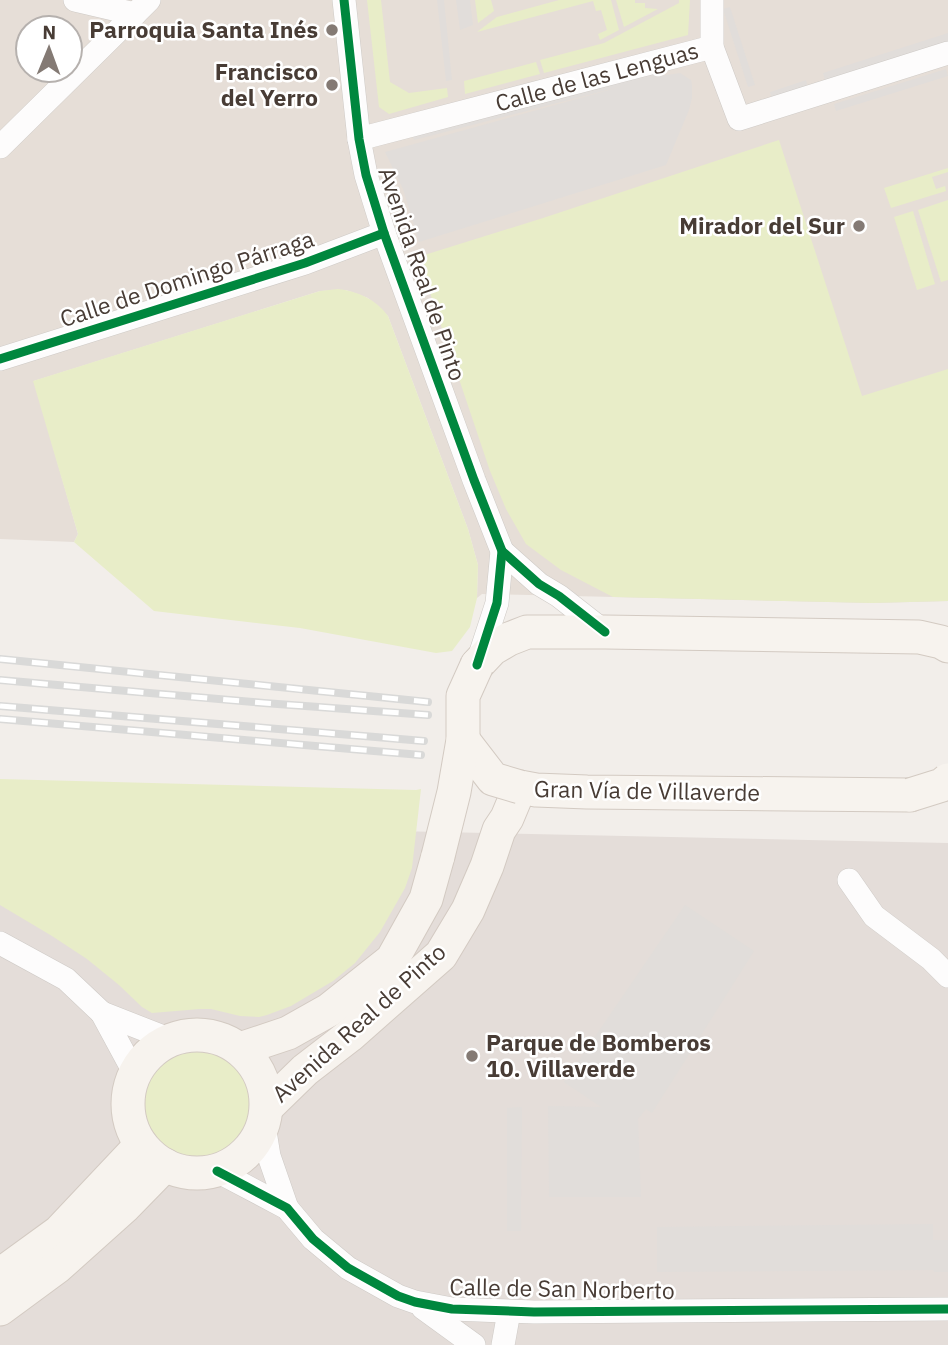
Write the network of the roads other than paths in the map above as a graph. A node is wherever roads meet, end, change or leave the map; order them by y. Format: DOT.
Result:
graph roads {
  1 [pos="75,0"];
  2 [pos="344,0"];
  3 [pos="712,0"];
  4 [pos="142,7"];
  5 [pos="712,47"];
  6 [pos="948,53"];
  7 [pos="359,139"];
  8 [pos="0,147"];
  9 [pos="384,233"];
  10 [pos="0,359"];
  11 [pos="502,551"];
  12 [pos="605,632"];
  13 [pos="948,646"];
  14 [pos="477,666"];
  15 [pos="463,740"];
  16 [pos="948,780"];
  17 [pos="520,787"];
  18 [pos="849,880"];
  19 [pos="0,943"];
  20 [pos="948,976"];
  21 [pos="102,1013"];
  22 [pos="171,1040"];
  23 [pos="240,1049"];
  24 [pos="135,1074"];
  25 [pos="265,1116"];
  26 [pos="153,1155"];
  27 [pos="217,1171"];
  28 [pos="287,1208"];
  29 [pos="0,1275"];
  30 [pos="415,1302"];
  31 [pos="0,1309"];
  32 [pos="948,1310"];
  33 [pos="509,1312"];
  34 [pos="474,1345"];
  35 [pos="503,1345"];
  1 -- 4 [label="street"];
  2 -- 7 [label="street, Avenida Real de Pinto"];
  3 -- 5 [label="street"];
  4 -- 8 [label="street"];
  5 -- 6 [label="street, Calle de las Lenguas"];
  5 -- 7 [label="street, Calle de las Lenguas"];
  7 -- 9 [label="street, Avenida Real de Pinto"];
  9 -- 10 [label="street, Calle de Domingo Párraga"];
  9 -- 11 [label="street, Avenida Real de Pinto"];
  11 -- 12 [label="street, Avenida Real de Pinto"];
  11 -- 14 [label="street, Avenida Real de Pinto"];
  12 -- 13 [label="main road"];
  12 -- 14 [label="main road"];
  14 -- 15 [label="main road, bridge"];
  15 -- 17 [label="main road, Gran Vía de Villaverde, bridge"];
  15 -- 23 [label="main road, Avenida Real de Pinto, bridge"];
  16 -- 17 [label="main road, Gran Vía de Villaverde, bridge"];
  17 -- 25 [label="main road, Avenida Real de Pinto"];
  18 -- 20 [label="street"];
  19 -- 21 [label="street"];
  21 -- 22 [label="street"];
  21 -- 24 [label="street"];
  22 -- 23 [label="main road"];
  22 -- 24 [label="main road"];
  23 -- 25 [label="main road"];
  24 -- 26 [label="main road"];
  25 -- 27 [label="main road"];
  25 -- 28 [label="street, Calle de San Norberto"];
  26 -- 27 [label="main road"];
  26 -- 29 [label="main road"];
  26 -- 31 [label="main road"];
  27 -- 28 [label="street, Calle de San Norberto"];
  28 -- 30 [label="street, Calle de San Norberto"];
  30 -- 33 [label="street, Calle de San Norberto"];
  30 -- 34 [label="street"];
  32 -- 33 [label="street, Calle de San Norberto"];
  33 -- 35 [label="street"];
}
